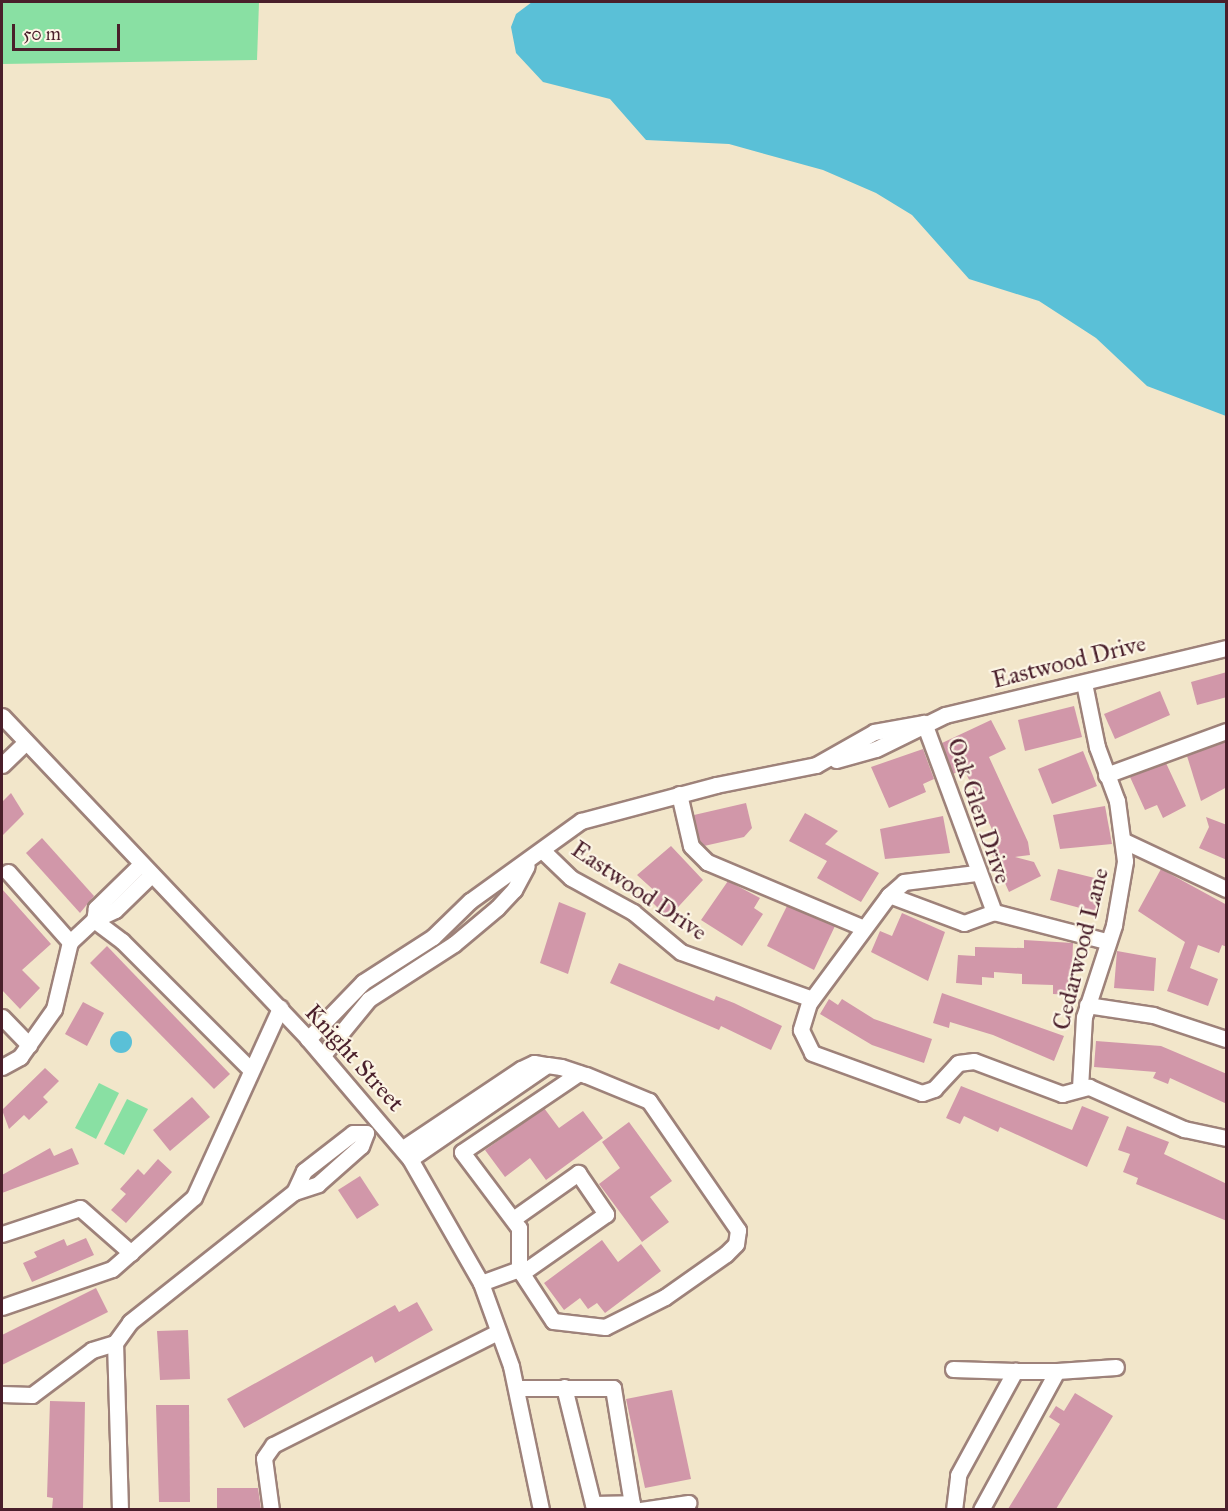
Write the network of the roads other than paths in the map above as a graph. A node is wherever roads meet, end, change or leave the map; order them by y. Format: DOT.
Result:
graph roads {
  1 [pos="1227,648"];
  2 [pos="1084,682"];
  3 [pos="2,716"];
  4 [pos="924,723"];
  5 [pos="1227,731"];
  6 [pos="26,742"];
  7 [pos="2,765"];
  8 [pos="1106,775"];
  9 [pos="679,794"];
  10 [pos="1124,841"];
  11 [pos="544,852"];
  12 [pos="527,866"];
  13 [pos="145,870"];
  14 [pos="8,872"];
  15 [pos="976,873"];
  16 [pos="1227,889"];
  17 [pos="888,895"];
  18 [pos="994,912"];
  19 [pos="94,920"];
  20 [pos="862,927"];
  21 [pos="1106,941"];
  22 [pos="70,942"];
  23 [pos="812,999"];
  24 [pos="1088,1005"];
  25 [pos="280,1008"];
  26 [pos="2,1017"];
  27 [pos="308,1039"];
  28 [pos="1227,1039"];
  29 [pos="29,1045"];
  30 [pos="323,1055"];
  31 [pos="2,1067"];
  32 [pos="251,1070"];
  33 [pos="579,1072"];
  34 [pos="1080,1088"];
  35 [pos="380,1120"];
  36 [pos="445,1127"];
  37 [pos="1227,1138"];
  38 [pos="462,1152"];
  39 [pos="407,1154"];
  40 [pos="513,1219"];
  41 [pos="2,1234"];
  42 [pos="131,1253"];
  43 [pos="520,1271"];
  44 [pos="481,1283"];
  45 [pos="2,1306"];
  46 [pos="498,1332"];
  47 [pos="114,1343"];
  48 [pos="1116,1367"];
  49 [pos="953,1370"];
  50 [pos="1015,1371"];
  51 [pos="1057,1371"];
  52 [pos="517,1388"];
  53 [pos="564,1388"];
  54 [pos="2,1394"];
  55 [pos="688,1503"];
  56 [pos="635,1507"];
  57 [pos="120,1509"];
  58 [pos="271,1509"];
  59 [pos="531,1509"];
  60 [pos="541,1509"];
  61 [pos="954,1509"];
  62 [pos="981,1509"];
  1 -- 2 [label="street, Eastwood Drive"];
  2 -- 4 [label="street, Eastwood Drive"];
  2 -- 8 [label="street, Cedarwood Lane"];
  3 -- 6 [label="street, Knight Street"];
  4 -- 9 [label="street, Eastwood Drive"];
  4 -- 15 [label="street, Oak Glen Drive"];
  5 -- 8 [label="street"];
  6 -- 7 [label="street"];
  6 -- 13 [label="street, Knight Street"];
  8 -- 10 [label="street, Cedarwood Lane"];
  9 -- 11 [label="street, Eastwood Drive"];
  9 -- 20 [label="street"];
  10 -- 16 [label="street"];
  10 -- 21 [label="street, Cedarwood Lane"];
  11 -- 12 [label="street, Eastwood Drive"];
  11 -- 23 [label="street, Eastwood Drive"];
  12 -- 27 [label="street, Eastwood Drive"];
  12 -- 30 [label="street, Eastwood Drive"];
  13 -- 19 [label="street"];
  13 -- 25 [label="street, Knight Street"];
  14 -- 22 [label="street"];
  15 -- 17 [label="street"];
  15 -- 18 [label="street, Oak Glen Drive"];
  17 -- 18 [label="street"];
  17 -- 20 [label="street"];
  18 -- 21 [label="street"];
  19 -- 22 [label="street"];
  19 -- 32 [label="street"];
  20 -- 23 [label="street"];
  21 -- 24 [label="street, Cedarwood Lane"];
  22 -- 29 [label="street"];
  23 -- 34 [label="street"];
  24 -- 28 [label="street"];
  24 -- 34 [label="street, Cedarwood Lane"];
  25 -- 27 [label="street, Knight Street"];
  25 -- 32 [label="street"];
  26 -- 29 [label="street"];
  27 -- 30 [label="street, Knight Street"];
  29 -- 31 [label="street"];
  30 -- 35 [label="street, Knight Street"];
  32 -- 42 [label="street"];
  33 -- 36 [label="street"];
  33 -- 38 [label="street"];
  33 -- 43 [label="street"];
  34 -- 37 [label="street"];
  35 -- 39 [label="street, Knight Street"];
  35 -- 47 [label="street"];
  36 -- 38 [label="street"];
  36 -- 39 [label="street"];
  38 -- 40 [label="street"];
  39 -- 44 [label="street, Knight Street"];
  40 -- 43 [label="street"];
  40 -- 43 [label="street"];
  41 -- 42 [label="street"];
  42 -- 45 [label="street"];
  43 -- 44 [label="street"];
  44 -- 46 [label="street, Knight Street"];
  46 -- 52 [label="street, Knight Street"];
  46 -- 58 [label="street"];
  47 -- 54 [label="street"];
  47 -- 57 [label="street"];
  48 -- 51 [label="street"];
  49 -- 50 [label="street"];
  50 -- 51 [label="street"];
  50 -- 61 [label="street"];
  51 -- 62 [label="street"];
  52 -- 53 [label="street"];
  52 -- 60 [label="street, Knight Street"];
  53 -- 56 [label="street"];
  53 -- 56 [label="street"];
  55 -- 56 [label="street"];
  59 -- 60 [label="street"];
}
